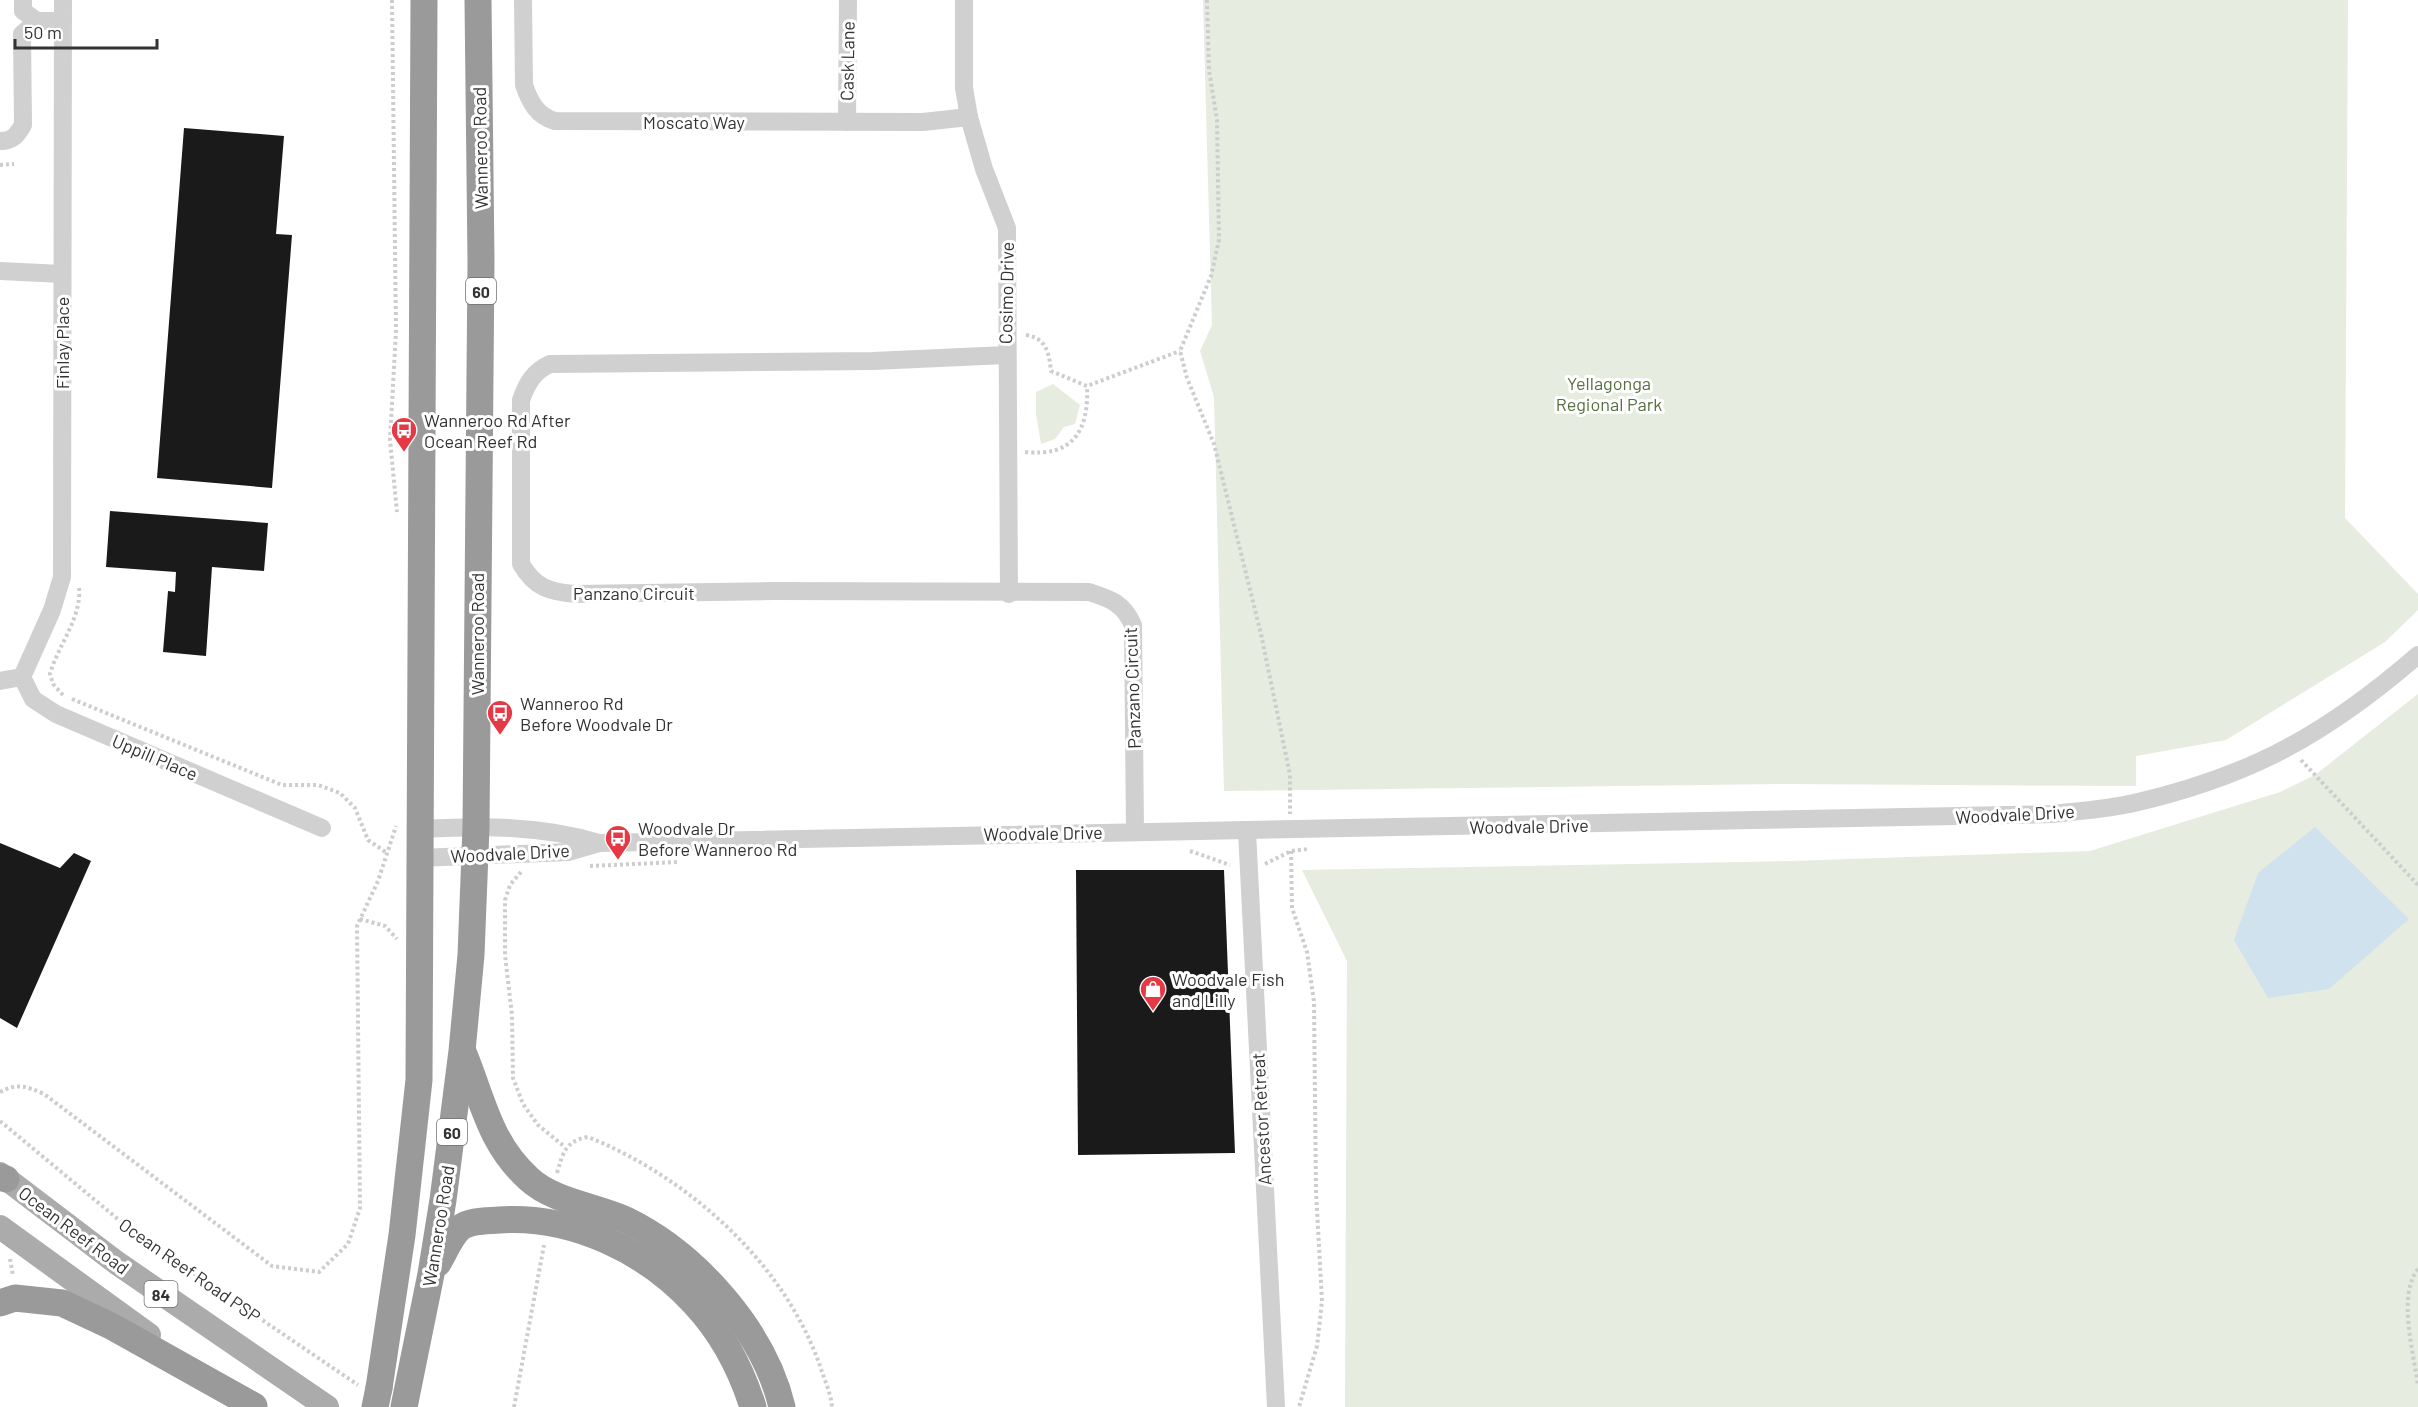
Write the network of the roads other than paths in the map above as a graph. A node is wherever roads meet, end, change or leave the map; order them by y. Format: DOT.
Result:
graph roads {
  1 [pos="23,0"];
  2 [pos="63,0"];
  3 [pos="424,0"];
  4 [pos="478,0"];
  5 [pos="523,0"];
  6 [pos="848,0"];
  7 [pos="964,0"];
  8 [pos="37,21"];
  9 [pos="63,21"];
  10 [pos="969,117"];
  11 [pos="847,122"];
  12 [pos="0,141"];
  13 [pos="0,271"];
  14 [pos="62,274"];
  15 [pos="1013,349"];
  16 [pos="1009,594"];
  17 [pos="2418,655"];
  18 [pos="22,677"];
  19 [pos="0,681"];
  20 [pos="410,822"];
  21 [pos="476,827"];
  22 [pos="321,828"];
  23 [pos="1247,831"];
  24 [pos="1135,832"];
  25 [pos="599,843"];
  26 [pos="475,856"];
  27 [pos="420,858"];
  28 [pos="462,1051"];
  29 [pos="2,1177"];
  30 [pos="0,1227"];
  31 [pos="431,1274"];
  32 [pos="0,1303"];
  33 [pos="371,1394"];
  34 [pos="404,1406"];
  35 [pos="254,1407"];
  36 [pos="327,1407"];
  37 [pos="753,1407"];
  38 [pos="782,1407"];
  39 [pos="1276,1407"];
  1 -- 8 [label="street"];
  2 -- 9 [label="street, Finlay Place"];
  3 -- 20 [label="highway, 60"];
  4 -- 21 [label="highway, Wanneroo Road / 60"];
  5 -- 11 [label="street, Moscato Way"];
  6 -- 11 [label="street, Cask Lane"];
  7 -- 10 [label="street, Cosimo Drive"];
  8 -- 9 [label="street"];
  8 -- 12 [label="street"];
  9 -- 14 [label="street, Finlay Place"];
  10 -- 11 [label="street, Moscato Way"];
  10 -- 15 [label="street, Cosimo Drive"];
  13 -- 14 [label="street"];
  14 -- 18 [label="street, Finlay Place"];
  15 -- 16 [label="street, Cosimo Drive"];
  15 -- 16 [label="street, Panzano Circuit"];
  16 -- 24 [label="street, Panzano Circuit"];
  17 -- 23 [label="street, Woodvale Drive"];
  18 -- 19 [label="street"];
  18 -- 22 [label="street, Uppill Place"];
  20 -- 21 [label="street, Woodvale Drive"];
  20 -- 27 [label="highway, 60"];
  21 -- 25 [label="street, Woodvale Drive"];
  21 -- 26 [label="highway, Wanneroo Road / 60"];
  23 -- 24 [label="street, Woodvale Drive"];
  23 -- 39 [label="street, Ancestor Retreat"];
  24 -- 25 [label="street, Woodvale Drive"];
  25 -- 26 [label="street, Woodvale Drive"];
  26 -- 27 [label="street, Woodvale Drive"];
  26 -- 28 [label="highway, Wanneroo Road / 60"];
  27 -- 33 [label="highway, 60"];
  28 -- 31 [label="highway, Wanneroo Road / 60"];
  28 -- 38 [label="highway"];
  29 -- 36 [label="main road, Ocean Reef Road / 84"];
  30 -- 35 [label="main road, 84"];
  31 -- 34 [label="highway, Wanneroo Road / 60"];
  31 -- 37 [label="highway"];
  32 -- 35 [label="highway"];
}
